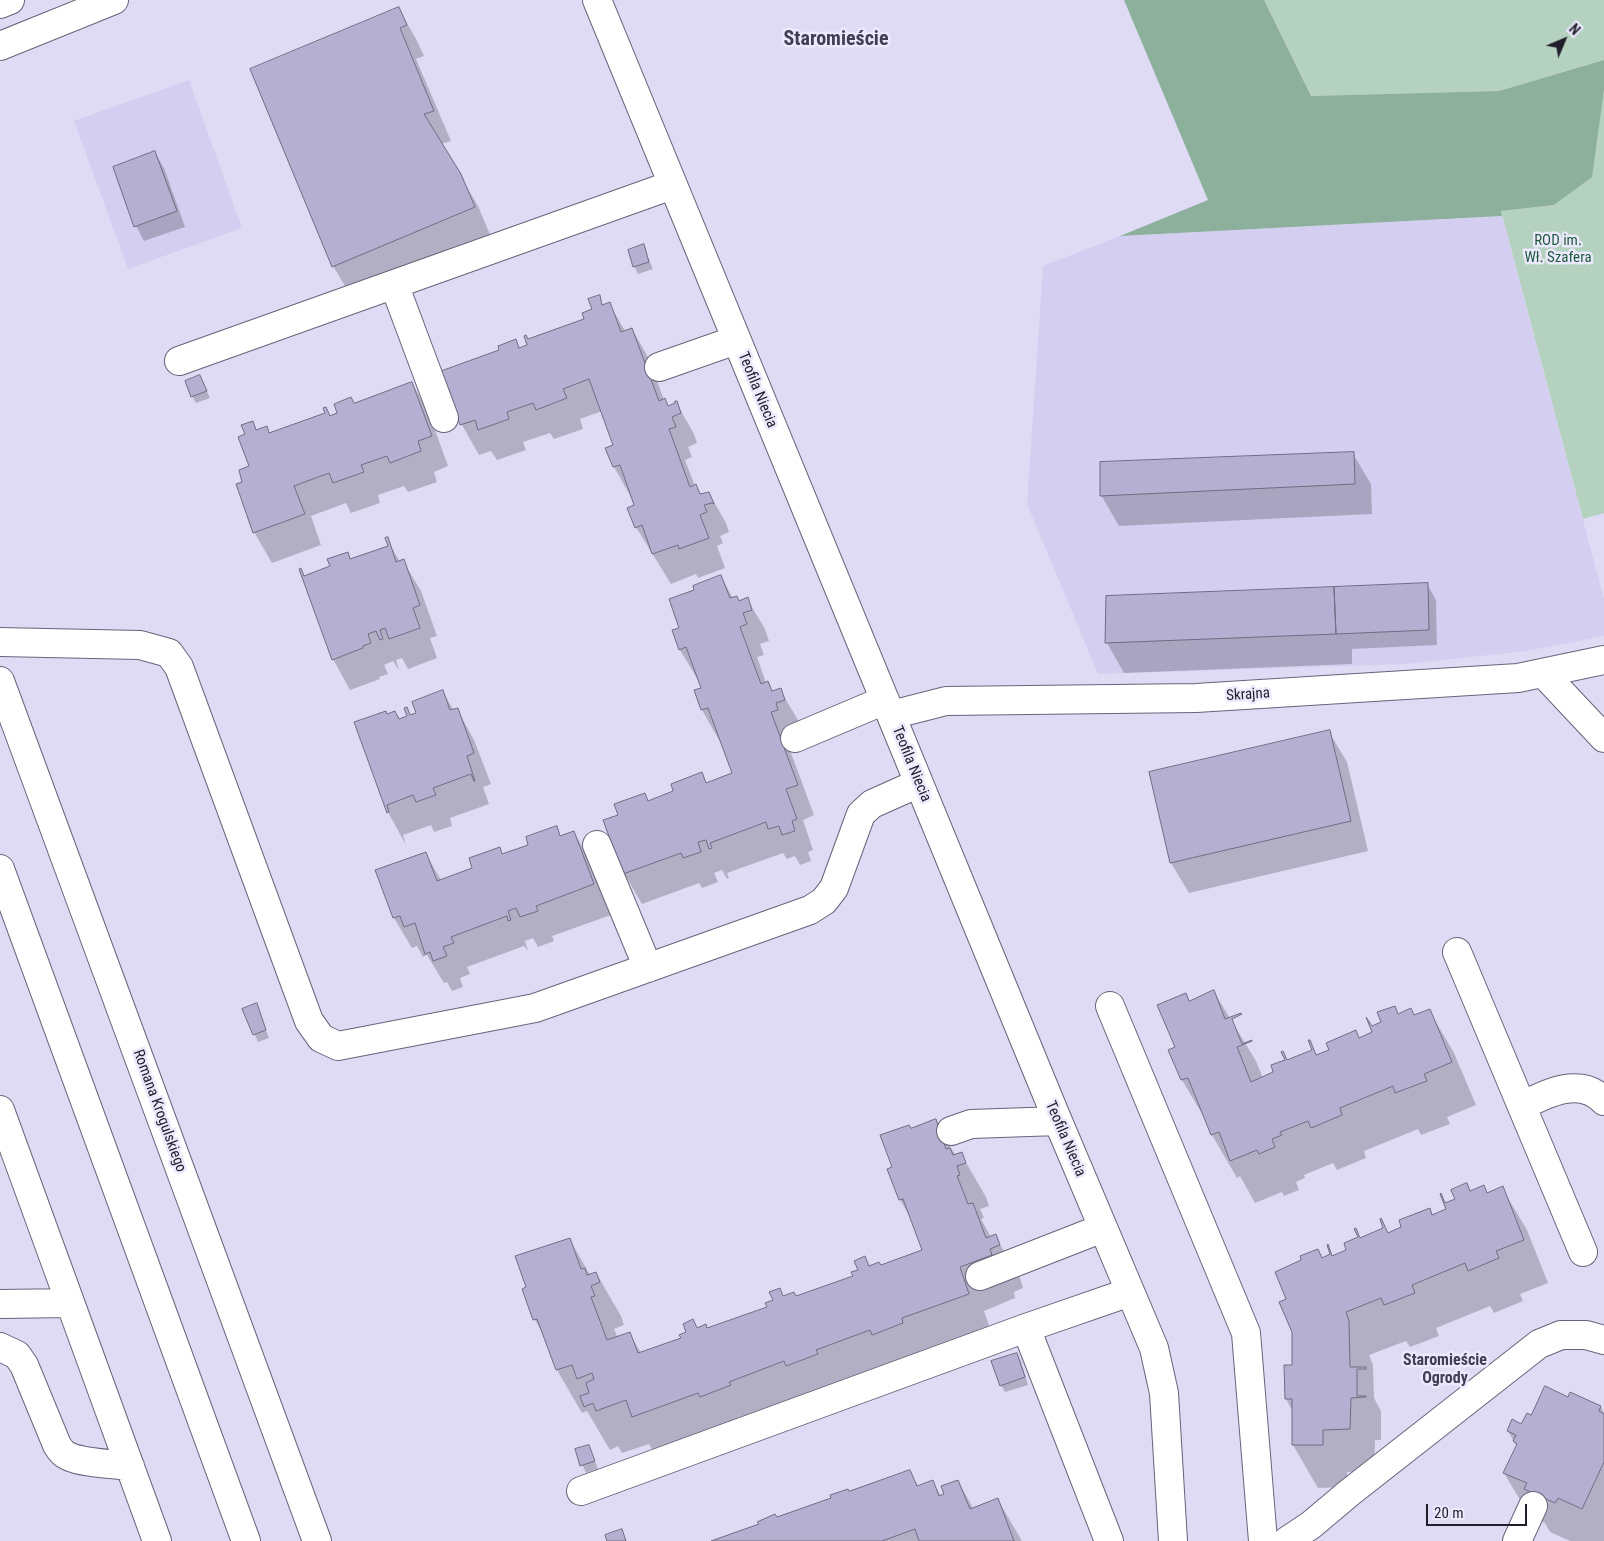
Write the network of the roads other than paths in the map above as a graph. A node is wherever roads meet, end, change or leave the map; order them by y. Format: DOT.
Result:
graph roads {
  1 [pos="10,0"];
  2 [pos="114,0"];
  3 [pos="597,0"];
  4 [pos="0,4"];
  5 [pos="0,46"];
  6 [pos="672,185"];
  7 [pos="394,284"];
  8 [pos="736,340"];
  9 [pos="179,361"];
  10 [pos="659,368"];
  11 [pos="444,418"];
  12 [pos="0,642"];
  13 [pos="1604,660"];
  14 [pos="1543,673"];
  15 [pos="0,680"];
  16 [pos="888,707"];
  17 [pos="795,738"];
  18 [pos="1604,738"];
  19 [pos="919,783"];
  20 [pos="597,845"];
  21 [pos="0,868"];
  22 [pos="1457,952"];
  23 [pos="648,968"];
  24 [pos="1110,1006"];
  25 [pos="1604,1101"];
  26 [pos="1522,1106"];
  27 [pos="0,1110"];
  28 [pos="1058,1121"];
  29 [pos="951,1131"];
  30 [pos="1103,1228"];
  31 [pos="1583,1252"];
  32 [pos="980,1276"];
  33 [pos="1130,1292"];
  34 [pos="70,1303"];
  35 [pos="0,1304"];
  36 [pos="1026,1328"];
  37 [pos="1604,1340"];
  38 [pos="0,1347"];
  39 [pos="130,1466"];
  40 [pos="581,1491"];
  41 [pos="1533,1506"];
  42 [pos="157,1541"];
  43 [pos="246,1541"];
  44 [pos="317,1541"];
  45 [pos="1108,1541"];
  46 [pos="1172,1541"];
  47 [pos="1263,1541"];
  48 [pos="1287,1541"];
  49 [pos="1518,1541"];
  1 -- 4 [label="street"];
  2 -- 5 [label="street"];
  3 -- 6 [label="street, Teofila Niecia"];
  6 -- 7 [label="street"];
  6 -- 8 [label="street, Teofila Niecia"];
  7 -- 9 [label="street"];
  7 -- 11 [label="street"];
  8 -- 10 [label="street"];
  8 -- 16 [label="street, Teofila Niecia"];
  12 -- 23 [label="street"];
  13 -- 14 [label="street, Skrajna"];
  14 -- 16 [label="street, Skrajna"];
  14 -- 18 [label="street"];
  15 -- 44 [label="street, Romana Krogulskiego"];
  16 -- 17 [label="street, Skrajna"];
  16 -- 19 [label="street, Teofila Niecia"];
  19 -- 23 [label="street"];
  19 -- 28 [label="street, Teofila Niecia"];
  20 -- 23 [label="street"];
  21 -- 43 [label="street"];
  22 -- 26 [label="street"];
  24 -- 47 [label="street"];
  25 -- 26 [label="street"];
  26 -- 31 [label="street"];
  27 -- 34 [label="street"];
  28 -- 29 [label="street"];
  28 -- 30 [label="street, Teofila Niecia"];
  30 -- 32 [label="street"];
  30 -- 33 [label="street, Teofila Niecia"];
  33 -- 36 [label="street"];
  33 -- 46 [label="street, Teofila Niecia"];
  34 -- 35 [label="street"];
  34 -- 39 [label="street"];
  36 -- 40 [label="street"];
  36 -- 45 [label="street"];
  37 -- 48 [label="street"];
  38 -- 39 [label="street"];
  39 -- 42 [label="street"];
  41 -- 49 [label="street"];
}
